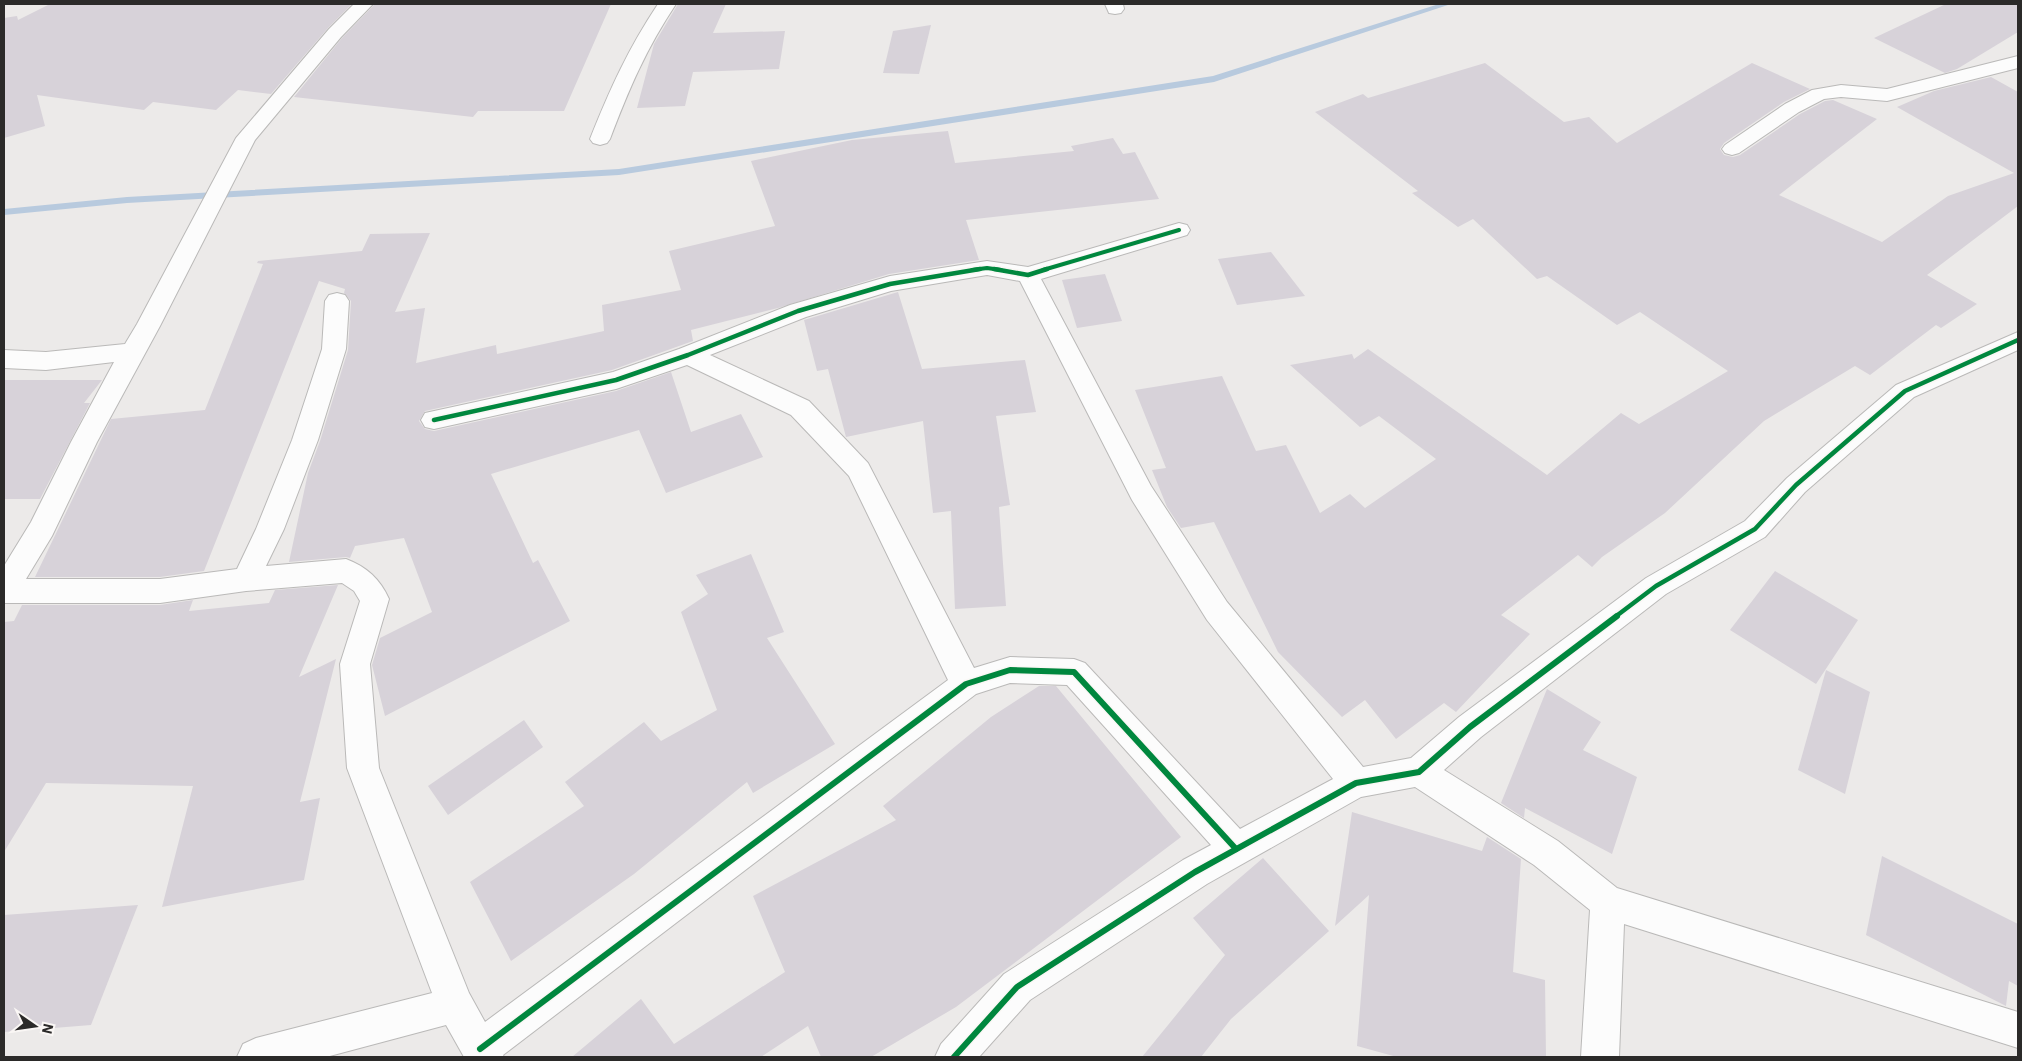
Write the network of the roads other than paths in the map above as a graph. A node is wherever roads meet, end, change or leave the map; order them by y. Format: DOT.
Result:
graph roads {
  1 [pos="364,4"];
  2 [pos="667,4"];
  3 [pos="2018,62"];
  4 [pos="600,139"];
  5 [pos="1732,149"];
  6 [pos="1179,230"];
  7 [pos="1028,275"];
  8 [pos="337,301"];
  9 [pos="2018,340"];
  10 [pos="132,352"];
  11 [pos="688,355"];
  12 [pos="4,359"];
  13 [pos="434,420"];
  14 [pos="246,579"];
  15 [pos="4,590"];
  16 [pos="966,684"];
  17 [pos="1419,772"];
  18 [pos="1356,783"];
  19 [pos="1236,849"];
  20 [pos="1608,902"];
  21 [pos="455,1005"];
  22 [pos="2018,1030"];
  23 [pos="482,1053"];
  24 [pos="256,1057"];
  25 [pos="954,1057"];
  26 [pos="1600,1057"];
  1 -- 10 [label="street"];
  2 -- 4 [label="street"];
  3 -- 5 [label="street"];
  6 -- 7 [label="street"];
  7 -- 11 [label="street"];
  7 -- 18 [label="street"];
  8 -- 14 [label="street"];
  9 -- 17 [label="street"];
  10 -- 12 [label="street"];
  10 -- 15 [label="street"];
  11 -- 13 [label="street"];
  11 -- 16 [label="street"];
  14 -- 15 [label="street"];
  14 -- 21 [label="street"];
  16 -- 19 [label="street"];
  16 -- 23 [label="street"];
  17 -- 18 [label="street"];
  17 -- 20 [label="street"];
  18 -- 19 [label="street"];
  19 -- 25 [label="street"];
  20 -- 22 [label="street"];
  20 -- 26 [label="street"];
  21 -- 23 [label="street"];
  21 -- 24 [label="street"];
}
